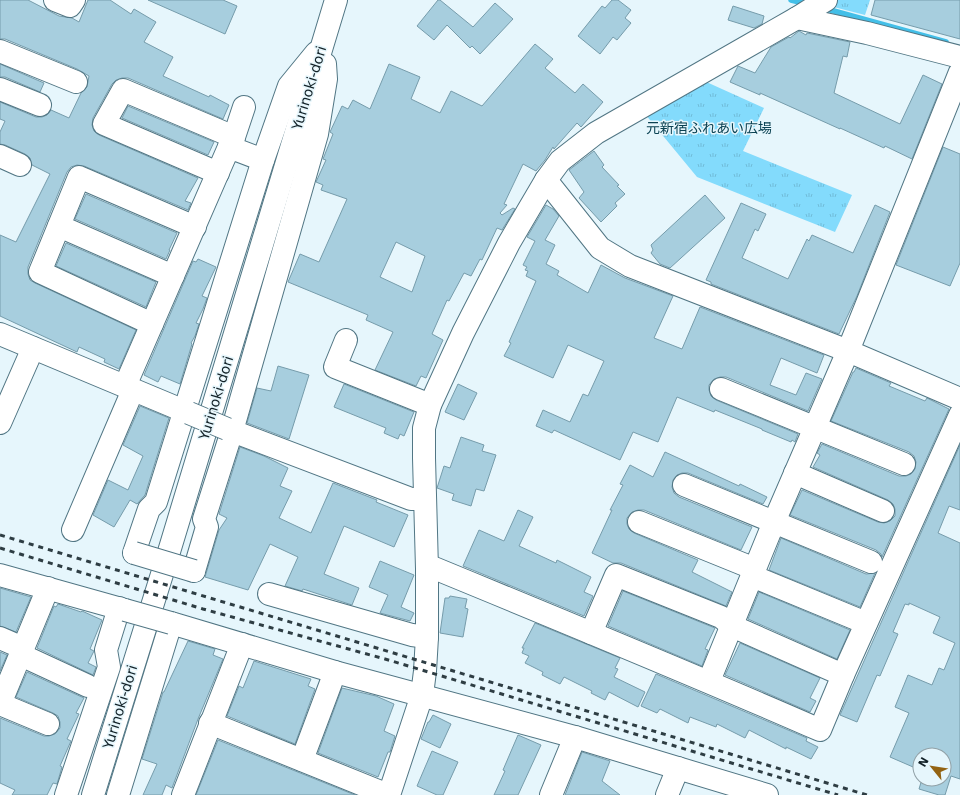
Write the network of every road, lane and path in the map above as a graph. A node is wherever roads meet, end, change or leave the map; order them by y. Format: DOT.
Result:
graph roads {
  1 [pos="55,0"];
  2 [pos="74,0"];
  3 [pos="336,0"];
  4 [pos="823,1"];
  5 [pos="800,16"];
  6 [pos="323,45"];
  7 [pos="0,51"];
  8 [pos="960,57"];
  9 [pos="960,72"];
  10 [pos="76,82"];
  11 [pos="0,89"];
  12 [pos="40,105"];
  13 [pos="244,107"];
  14 [pos="232,142"];
  15 [pos="0,156"];
  16 [pos="263,160"];
  17 [pos="20,165"];
  18 [pos="218,174"];
  19 [pos="546,180"];
  20 [pos="59,226"];
  21 [pos="195,227"];
  22 [pos="173,276"];
  23 [pos="152,324"];
  24 [pos="0,334"];
  25 [pos="346,340"];
  26 [pos="32,348"];
  27 [pos="848,351"];
  28 [pos="129,388"];
  29 [pos="721,389"];
  30 [pos="960,399"];
  31 [pos="430,405"];
  32 [pos="187,412"];
  33 [pos="960,415"];
  34 [pos="0,423"];
  35 [pos="814,427"];
  36 [pos="229,430"];
  37 [pos="904,464"];
  38 [pos="795,474"];
  39 [pos="684,485"];
  40 [pos="425,499"];
  41 [pos="882,510"];
  42 [pos="639,522"];
  43 [pos="774,522"];
  44 [pos="73,530"];
  45 [pos="871,562"];
  46 [pos="427,569"];
  47 [pos="753,572"];
  48 [pos="0,575"];
  49 [pos="48,588"];
  50 [pos="269,594"];
  51 [pos="122,609"];
  52 [pos="170,623"];
  53 [pos="866,623"];
  54 [pos="732,626"];
  55 [pos="591,633"];
  56 [pos="427,637"];
  57 [pos="0,638"];
  58 [pos="242,644"];
  59 [pos="22,652"];
  60 [pos="335,672"];
  61 [pos="843,675"];
  62 [pos="709,681"];
  63 [pos="88,686"];
  64 [pos="422,695"];
  65 [pos="0,704"];
  66 [pos="210,723"];
  67 [pos="48,724"];
  68 [pos="575,737"];
  69 [pos="302,760"];
  70 [pos="678,768"];
  71 [pos="66,795"];
  72 [pos="92,795"];
  73 [pos="118,795"];
  74 [pos="183,795"];
  75 [pos="388,795"];
  76 [pos="551,795"];
  77 [pos="667,795"];
  78 [pos="768,795"];
  1 -- 2 [label="street"];
  3 -- 6 [label="street, Yurinoki-dori"];
  4 -- 5 [label="street"];
  5 -- 8 [label="street"];
  5 -- 19 [label="street"];
  6 -- 16 [label="street"];
  6 -- 36 [label="street"];
  6 -- 72 [label="street, Yurinoki-dori"];
  7 -- 10 [label="street"];
  9 -- 27 [label="street"];
  11 -- 12 [label="street"];
  13 -- 14 [label="street"];
  14 -- 16 [label="street"];
  14 -- 18 [label="street"];
  14 -- 18 [label="street"];
  15 -- 17 [label="street"];
  16 -- 32 [label="street"];
  18 -- 21 [label="street"];
  19 -- 27 [label="street"];
  19 -- 31 [label="street"];
  20 -- 21 [label="street"];
  20 -- 22 [label="street"];
  20 -- 23 [label="street"];
  21 -- 22 [label="street"];
  22 -- 23 [label="street"];
  23 -- 28 [label="street"];
  24 -- 26 [label="street"];
  25 -- 31 [label="street"];
  26 -- 28 [label="street"];
  26 -- 34 [label="street"];
  27 -- 30 [label="street"];
  27 -- 35 [label="street"];
  28 -- 32 [label="street"];
  28 -- 44 [label="street"];
  29 -- 35 [label="street"];
  31 -- 40 [label="street"];
  32 -- 36 [label="street, bridge"];
  32 -- 36 [label="street, bridge"];
  33 -- 53 [label="street"];
  35 -- 37 [label="street"];
  35 -- 38 [label="street"];
  36 -- 40 [label="street"];
  38 -- 41 [label="street"];
  38 -- 43 [label="street"];
  39 -- 43 [label="street"];
  40 -- 46 [label="street"];
  42 -- 47 [label="street"];
  43 -- 45 [label="street"];
  43 -- 47 [label="street"];
  46 -- 55 [label="street"];
  46 -- 56 [label="street"];
  47 -- 53 [label="street"];
  47 -- 54 [label="street"];
  48 -- 49 [label="street"];
  49 -- 51 [label="street"];
  49 -- 59 [label="street"];
  50 -- 56 [label="street"];
  51 -- 52 [label="street, bridge"];
  51 -- 71 [label="street"];
  52 -- 58 [label="street"];
  52 -- 73 [label="street"];
  53 -- 61 [label="street"];
  54 -- 55 [label="street"];
  54 -- 61 [label="street"];
  54 -- 62 [label="street"];
  55 -- 62 [label="street"];
  56 -- 64 [label="street"];
  57 -- 59 [label="street"];
  58 -- 60 [label="street"];
  58 -- 66 [label="street"];
  59 -- 63 [label="street"];
  59 -- 65 [label="street"];
  60 -- 64 [label="street"];
  60 -- 69 [label="street"];
  61 -- 62 [label="street"];
  64 -- 68 [label="street"];
  64 -- 75 [label="street"];
  65 -- 67 [label="street"];
  66 -- 69 [label="street"];
  66 -- 74 [label="street"];
  68 -- 70 [label="street"];
  68 -- 76 [label="street"];
  69 -- 75 [label="street"];
  70 -- 77 [label="street"];
  70 -- 78 [label="street"];
}
